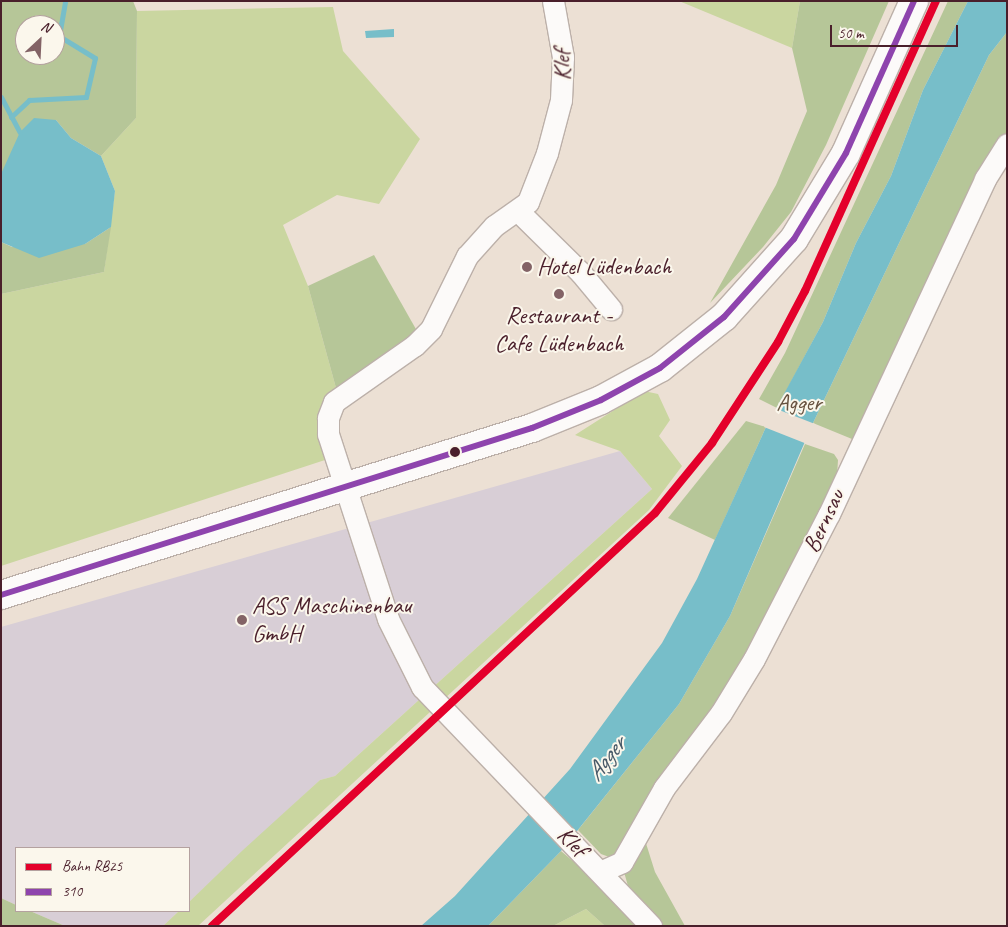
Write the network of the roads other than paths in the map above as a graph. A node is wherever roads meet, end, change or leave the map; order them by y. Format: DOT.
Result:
graph roads {
  1 [pos="553,1"];
  2 [pos="914,1"];
  3 [pos="1007,144"];
  4 [pos="518,211"];
  5 [pos="611,309"];
  6 [pos="345,487"];
  7 [pos="1,595"];
  8 [pos="602,871"];
  9 [pos="651,926"];
  1 -- 4 [label="street, Klef"];
  2 -- 6 [label="main road"];
  3 -- 8 [label="street, Bernsau"];
  4 -- 5 [label="street"];
  4 -- 6 [label="street, Klef"];
  6 -- 7 [label="main road"];
  6 -- 8 [label="street, Klef"];
  8 -- 9 [label="street, Klef"];
}
